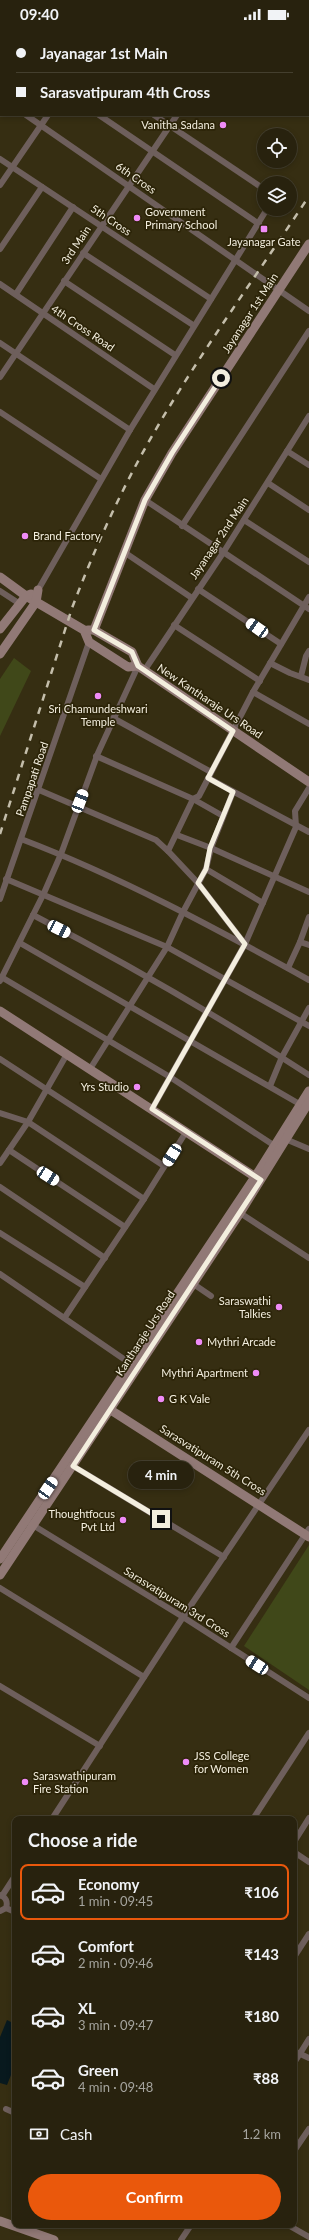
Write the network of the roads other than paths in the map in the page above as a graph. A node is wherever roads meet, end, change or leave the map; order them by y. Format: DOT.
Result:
graph roads {
  1 [pos="27,116"];
  2 [pos="47,116"];
  3 [pos="100,116"];
  4 [pos="155,116"];
  5 [pos="176,116"];
  6 [pos="41,126"];
  7 [pos="170,126"];
  8 [pos="152,152"];
  9 [pos="0,159"];
  10 [pos="12,167"];
  11 [pos="257,184"];
  12 [pos="0,185"];
  13 [pos="128,185"];
  14 [pos="42,187"];
  15 [pos="73,207"];
  16 [pos="263,216"];
  17 [pos="259,224"];
  18 [pos="101,226"];
  19 [pos="309,244"];
  20 [pos="0,249"];
  21 [pos="83,252"];
  22 [pos="234,260"];
  23 [pos="64,280"];
  24 [pos="0,284"];
  25 [pos="278,291"];
  26 [pos="16,294"];
  27 [pos="211,299"];
  28 [pos="309,311"];
  29 [pos="42,313"];
  30 [pos="193,325"];
  31 [pos="309,331"];
  32 [pos="0,343"];
  33 [pos="16,354"];
  34 [pos="175,355"];
  35 [pos="0,377"];
  36 [pos="154,389"];
  37 [pos="0,412"];
  38 [pos="309,416"];
  39 [pos="130,430"];
  40 [pos="287,451"];
  41 [pos="309,465"];
  42 [pos="101,479"];
  43 [pos="268,483"];
  44 [pos="145,500"];
  45 [pos="309,510"];
  46 [pos="244,520"];
  47 [pos="182,526"];
  48 [pos="124,552"];
  49 [pos="223,553"];
  50 [pos="309,562"];
  51 [pos="0,577"];
  52 [pos="198,589"];
  53 [pos="38,590"];
  54 [pos="0,591"];
  55 [pos="26,596"];
  56 [pos="309,597"];
  57 [pos="192,598"];
  58 [pos="36,602"];
  59 [pos="20,604"];
  60 [pos="306,608"];
  61 [pos="174,625"];
  62 [pos="0,629"];
  63 [pos="89,630"];
  64 [pos="89,642"];
  65 [pos="281,644"];
  66 [pos="309,651"];
  67 [pos="0,654"];
  68 [pos="270,662"];
  69 [pos="141,668"];
  70 [pos="301,676"];
  71 [pos="309,680"];
  72 [pos="260,681"];
  73 [pos="253,692"];
  74 [pos="113,718"];
  75 [pos="309,724"];
  76 [pos="233,731"];
  77 [pos="96,756"];
  78 [pos="209,775"];
  79 [pos="309,782"];
  80 [pos="309,788"];
  81 [pos="39,790"];
  82 [pos="233,792"];
  83 [pos="193,799"];
  84 [pos="78,807"];
  85 [pos="223,816"];
  86 [pos="296,827"];
  87 [pos="309,832"];
  88 [pos="177,835"];
  89 [pos="21,839"];
  90 [pos="210,848"];
  91 [pos="168,851"];
  92 [pos="61,854"];
  93 [pos="206,869"];
  94 [pos="275,877"];
  95 [pos="6,879"];
  96 [pos="198,883"];
  97 [pos="309,892"];
  98 [pos="44,893"];
  99 [pos="0,898"];
  100 [pos="263,903"];
  101 [pos="183,912"];
  102 [pos="33,915"];
  103 [pos="309,917"];
  104 [pos="300,942"];
  105 [pos="20,943"];
  106 [pos="245,944"];
  107 [pos="309,946"];
  108 [pos="167,947"];
  109 [pos="288,968"];
  110 [pos="148,976"];
  111 [pos="227,979"];
  112 [pos="2,980"];
  113 [pos="309,980"];
  114 [pos="130,1006"];
  115 [pos="309,1008"];
  116 [pos="0,1011"];
  117 [pos="208,1012"];
  118 [pos="302,1021"];
  119 [pos="309,1026"];
  120 [pos="108,1040"];
  121 [pos="191,1040"];
  122 [pos="67,1054"];
  123 [pos="282,1058"];
  124 [pos="0,1059"];
  125 [pos="90,1069"];
  126 [pos="309,1075"];
  127 [pos="170,1077"];
  128 [pos="270,1086"];
  129 [pos="47,1090"];
  130 [pos="309,1091"];
  131 [pos="305,1105"];
  132 [pos="152,1109"];
  133 [pos="0,1113"];
  134 [pos="28,1122"];
  135 [pos="186,1132"];
  136 [pos="284,1138"];
  137 [pos="278,1148"];
  138 [pos="9,1150"];
  139 [pos="309,1150"];
  140 [pos="0,1163"];
  141 [pos="164,1166"];
  142 [pos="258,1179"];
  143 [pos="0,1187"];
  144 [pos="144,1199"];
  145 [pos="240,1213"];
  146 [pos="125,1227"];
  147 [pos="0,1233"];
  148 [pos="105,1258"];
  149 [pos="309,1258"];
  150 [pos="0,1274"];
  151 [pos="192,1283"];
  152 [pos="85,1287"];
  153 [pos="211,1296"];
  154 [pos="65,1317"];
  155 [pos="131,1364"];
  156 [pos="107,1408"];
  157 [pos="309,1430"];
  158 [pos="73,1466"];
  159 [pos="259,1504"];
  160 [pos="29,1523"];
  161 [pos="308,1533"];
  162 [pos="224,1557"];
  163 [pos="0,1559"];
  164 [pos="0,1575"];
  165 [pos="0,1588"];
  166 [pos="184,1617"];
  167 [pos="231,1648"];
  168 [pos="144,1678"];
  169 [pos="0,1686"];
  170 [pos="309,1698"];
  171 [pos="309,1733"];
  172 [pos="100,1746"];
  173 [pos="54,1816"];
  174 [pos="255,1816"];
  175 [pos="309,1818"];
  176 [pos="297,1837"];
  177 [pos="297,1854"];
  178 [pos="309,1862"];
  179 [pos="12,1880"];
  180 [pos="1,1895"];
  181 [pos="3,1909"];
  182 [pos="309,1934"];
  183 [pos="297,1952"];
  184 [pos="309,2039"];
  185 [pos="297,2052"];
  186 [pos="309,2058"];
  187 [pos="6,2109"];
  188 [pos="12,2112"];
  189 [pos="309,2129"];
  190 [pos="297,2147"];
  191 [pos="0,2221"];
  192 [pos="12,2225"];
  193 [pos="20,2228"];
  194 [pos="189,2228"];
  195 [pos="293,2228"];
  196 [pos="309,2237"];
  197 [pos="54,2240"];
  198 [pos="181,2240"];
  1 -- 6 [label="street, 6th Cross"];
  2 -- 6 [label="street"];
  3 -- 8 [label="street"];
  4 -- 7 [label="street"];
  5 -- 7 [label="street, 3rd Main"];
  6 -- 10 [label="street"];
  6 -- 13 [label="street, 6th Cross"];
  7 -- 8 [label="street, 3rd Main"];
  7 -- 11 [label="street"];
  8 -- 13 [label="street, 3rd Main"];
  8 -- 17 [label="street"];
  9 -- 10 [label="street, 5th Cross"];
  10 -- 12 [label="street"];
  10 -- 14 [label="street, 5th Cross"];
  13 -- 18 [label="street, 3rd Main"];
  13 -- 22 [label="street, 6th Cross"];
  14 -- 15 [label="street, 5th Cross"];
  14 -- 20 [label="street"];
  15 -- 18 [label="street, 5th Cross"];
  15 -- 26 [label="street"];
  16 -- 17 [label="street"];
  17 -- 22 [label="street"];
  18 -- 21 [label="street, 3rd Main"];
  18 -- 27 [label="street, 5th Cross"];
  19 -- 25 [label="street, Jayanagar 1st Main"];
  21 -- 23 [label="street, 3rd Main"];
  21 -- 30 [label="street"];
  22 -- 25 [label="street, 6th Cross"];
  22 -- 27 [label="street"];
  23 -- 29 [label="street, 3rd Main"];
  23 -- 34 [label="street"];
  24 -- 26 [label="street, 4th Cross Road"];
  25 -- 28 [label="street, 6th Cross"];
  25 -- 44 [label="street, Jayanagar 1st Main"];
  26 -- 29 [label="street, 4th Cross Road"];
  27 -- 30 [label="street"];
  29 -- 33 [label="street, 3rd Main"];
  29 -- 36 [label="street, 4th Cross Road"];
  30 -- 34 [label="street"];
  31 -- 47 [label="street"];
  32 -- 33 [label="street"];
  33 -- 35 [label="street, 3rd Main"];
  33 -- 39 [label="street"];
  34 -- 36 [label="street"];
  36 -- 39 [label="street"];
  37 -- 42 [label="street"];
  38 -- 40 [label="street, Jayanagar 2nd Main"];
  39 -- 42 [label="street"];
  40 -- 41 [label="street"];
  40 -- 43 [label="street, Jayanagar 2nd Main"];
  42 -- 53 [label="street"];
  43 -- 45 [label="street"];
  43 -- 46 [label="street, Jayanagar 2nd Main"];
  44 -- 47 [label="street"];
  44 -- 48 [label="street, Jayanagar 1st Main"];
  46 -- 49 [label="street, Jayanagar 2nd Main"];
  46 -- 50 [label="street"];
  47 -- 49 [label="street"];
  48 -- 57 [label="street"];
  48 -- 63 [label="street, Jayanagar 1st Main"];
  49 -- 52 [label="street, Jayanagar 2nd Main"];
  49 -- 60 [label="street"];
  51 -- 55 [label="street"];
  52 -- 57 [label="street, Jayanagar 2nd Main"];
  52 -- 65 [label="street"];
  53 -- 55 [label="street"];
  53 -- 58 [label="street"];
  54 -- 59 [label="street"];
  55 -- 58 [label="street"];
  55 -- 59 [label="street"];
  56 -- 60 [label="street"];
  57 -- 61 [label="street, Jayanagar 2nd Main"];
  58 -- 63 [label="street"];
  58 -- 67 [label="street"];
  59 -- 62 [label="street"];
  60 -- 65 [label="street"];
  61 -- 69 [label="street, Jayanagar 2nd Main"];
  61 -- 72 [label="street"];
  63 -- 64 [label="street"];
  63 -- 69 [label="street"];
  64 -- 69 [label="street, New Kantharaje Urs Road"];
  64 -- 81 [label="street, Pampapati Road"];
  65 -- 68 [label="street"];
  66 -- 70 [label="street"];
  68 -- 70 [label="street"];
  68 -- 72 [label="street"];
  69 -- 74 [label="street, Jayanagar 2nd Main"];
  69 -- 76 [label="street, New Kantharaje Urs Road"];
  70 -- 71 [label="street"];
  72 -- 73 [label="street"];
  73 -- 75 [label="street"];
  73 -- 76 [label="street"];
  74 -- 77 [label="street, Jayanagar 2nd Main"];
  74 -- 78 [label="street"];
  76 -- 78 [label="street"];
  76 -- 79 [label="street, New Kantharaje Urs Road"];
  77 -- 83 [label="street"];
  77 -- 84 [label="street, Jayanagar 2nd Main"];
  78 -- 82 [label="street"];
  78 -- 83 [label="street"];
  80 -- 86 [label="street"];
  81 -- 84 [label="street"];
  81 -- 89 [label="street, Pampapati Road"];
  82 -- 85 [label="street"];
  82 -- 86 [label="street"];
  83 -- 85 [label="street"];
  83 -- 88 [label="street"];
  84 -- 91 [label="street"];
  84 -- 92 [label="street, Jayanagar 2nd Main"];
  85 -- 90 [label="street"];
  86 -- 87 [label="street"];
  86 -- 94 [label="street"];
  88 -- 90 [label="street"];
  88 -- 91 [label="street"];
  89 -- 92 [label="street"];
  89 -- 95 [label="street, Pampapati Road"];
  90 -- 93 [label="street"];
  90 -- 94 [label="street"];
  91 -- 96 [label="street"];
  92 -- 98 [label="street, Jayanagar 2nd Main"];
  92 -- 101 [label="street"];
  93 -- 96 [label="street"];
  93 -- 100 [label="street"];
  94 -- 97 [label="street"];
  94 -- 100 [label="street"];
  95 -- 98 [label="street"];
  95 -- 99 [label="street, Pampapati Road"];
  96 -- 101 [label="street"];
  96 -- 106 [label="street"];
  98 -- 102 [label="street, Jayanagar 2nd Main"];
  98 -- 108 [label="street"];
  100 -- 106 [label="street"];
  101 -- 106 [label="street"];
  101 -- 108 [label="street"];
  102 -- 105 [label="street, Jayanagar 2nd Main"];
  102 -- 110 [label="street"];
  103 -- 104 [label="street"];
  104 -- 107 [label="street"];
  104 -- 109 [label="street"];
  105 -- 112 [label="street, Jayanagar 2nd Main"];
  105 -- 114 [label="street"];
  106 -- 109 [label="street"];
  106 -- 111 [label="street"];
  108 -- 110 [label="street"];
  108 -- 111 [label="street"];
  109 -- 113 [label="street"];
  110 -- 114 [label="street"];
  110 -- 117 [label="street"];
  111 -- 117 [label="street"];
  111 -- 118 [label="street"];
  112 -- 120 [label="street"];
  114 -- 120 [label="street"];
  114 -- 121 [label="street"];
  115 -- 118 [label="street"];
  116 -- 122 [label="street"];
  117 -- 121 [label="street"];
  117 -- 123 [label="street"];
  118 -- 119 [label="street"];
  118 -- 123 [label="street"];
  120 -- 125 [label="street"];
  120 -- 127 [label="street"];
  121 -- 127 [label="street"];
  121 -- 128 [label="street"];
  122 -- 125 [label="street"];
  122 -- 129 [label="street"];
  123 -- 126 [label="street"];
  123 -- 128 [label="street"];
  124 -- 129 [label="street"];
  125 -- 132 [label="street"];
  127 -- 132 [label="street"];
  127 -- 137 [label="street"];
  128 -- 131 [label="street"];
  129 -- 134 [label="street"];
  129 -- 141 [label="street"];
  130 -- 131 [label="street, Kantharaje Urs Road"];
  131 -- 136 [label="street, Kantharaje Urs Road"];
  132 -- 135 [label="street"];
  133 -- 134 [label="street"];
  134 -- 138 [label="street"];
  134 -- 144 [label="street"];
  135 -- 141 [label="street"];
  135 -- 142 [label="street"];
  136 -- 137 [label="street, Kantharaje Urs Road"];
  136 -- 139 [label="street"];
  137 -- 142 [label="street, Kantharaje Urs Road"];
  138 -- 140 [label="street"];
  138 -- 146 [label="street"];
  141 -- 144 [label="street"];
  142 -- 145 [label="street, Kantharaje Urs Road"];
  142 -- 155 [label="street, Kantharaje Urs Road"];
  143 -- 148 [label="street"];
  144 -- 146 [label="street"];
  145 -- 149 [label="street"];
  145 -- 151 [label="street, Kantharaje Urs Road"];
  146 -- 148 [label="street"];
  147 -- 152 [label="street"];
  148 -- 152 [label="street"];
  150 -- 154 [label="street"];
  151 -- 153 [label="street"];
  151 -- 156 [label="street, Kantharaje Urs Road"];
  152 -- 154 [label="street"];
  154 -- 155 [label="street"];
  155 -- 156 [label="street, Kantharaje Urs Road"];
  156 -- 158 [label="street, Kantharaje Urs Road"];
  156 -- 159 [label="street, Sarasvatipuram 5th Cross"];
  156 -- 160 [label="street, Kantharaje Urs Road"];
  157 -- 159 [label="street"];
  158 -- 160 [label="street, Kantharaje Urs Road"];
  158 -- 162 [label="street"];
  159 -- 161 [label="street, Sarasvatipuram 5th Cross"];
  159 -- 162 [label="street"];
  160 -- 163 [label="street, Kantharaje Urs Road"];
  160 -- 164 [label="street, Kantharaje Urs Road"];
  160 -- 166 [label="street, Sarasvatipuram 3rd Cross"];
  161 -- 167 [label="street"];
  162 -- 166 [label="street"];
  165 -- 168 [label="street"];
  166 -- 167 [label="street, Sarasvatipuram 3rd Cross"];
  166 -- 168 [label="street"];
  167 -- 170 [label="street, Sarasvatipuram 3rd Cross"];
  168 -- 172 [label="street"];
  169 -- 172 [label="street"];
  171 -- 174 [label="street"];
  172 -- 173 [label="street"];
  175 -- 176 [label="street"];
  177 -- 178 [label="street"];
  179 -- 180 [label="street"];
  180 -- 181 [label="street"];
  182 -- 183 [label="street"];
  184 -- 185 [label="street"];
  185 -- 186 [label="street"];
  187 -- 188 [label="street"];
  189 -- 190 [label="street"];
  191 -- 192 [label="street"];
  193 -- 197 [label="street"];
  194 -- 198 [label="street"];
  195 -- 196 [label="street"];
}
